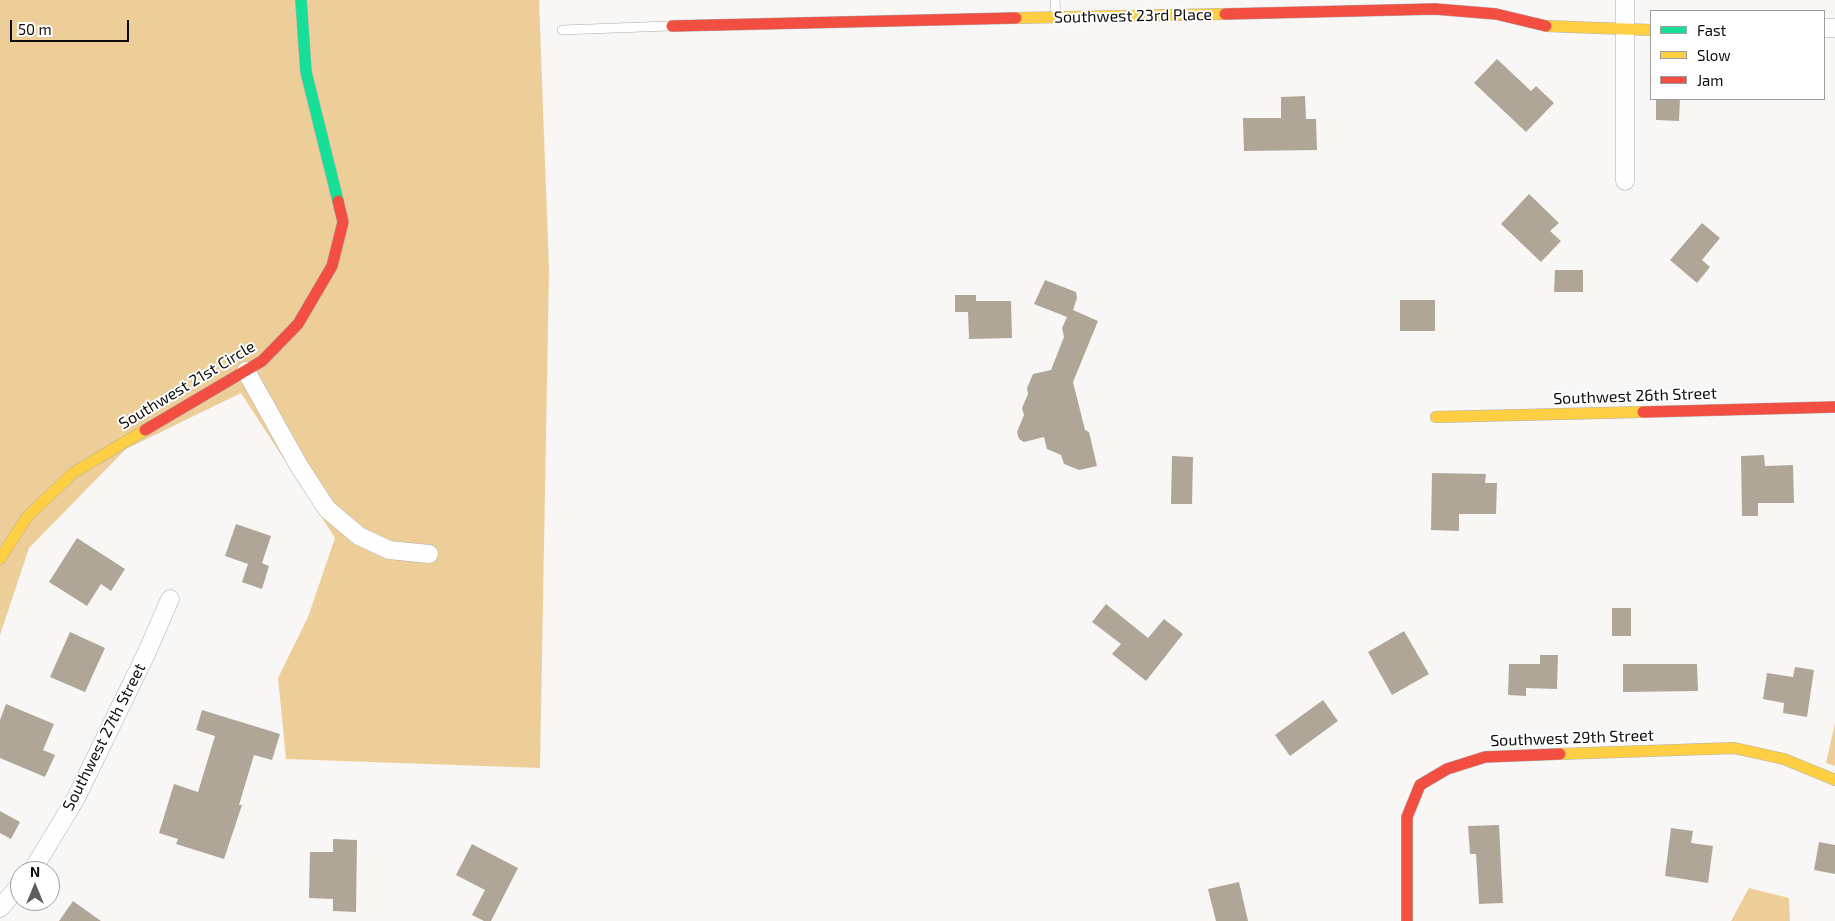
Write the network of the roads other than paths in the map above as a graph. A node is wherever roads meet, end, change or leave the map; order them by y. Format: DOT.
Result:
graph roads {
  1 [pos="301,0"];
  2 [pos="1055,0"];
  3 [pos="1625,0"];
  4 [pos="1056,18"];
  5 [pos="672,26"];
  6 [pos="562,30"];
  7 [pos="1624,30"];
  8 [pos="1650,30"];
  9 [pos="1625,181"];
  10 [pos="246,371"];
  11 [pos="1835,407"];
  12 [pos="1436,417"];
  13 [pos="429,554"];
  14 [pos="0,559"];
  15 [pos="170,599"];
  16 [pos="1835,780"];
  17 [pos="38,861"];
  18 [pos="10,896"];
  19 [pos="0,908"];
  20 [pos="1407,921"];
  1 -- 10 [label="street, Southwest 21st Circle"];
  2 -- 4 [label="lane"];
  3 -- 7 [label="street"];
  4 -- 5 [label="street, Southwest 23rd Place"];
  4 -- 7 [label="street, Southwest 23rd Place"];
  5 -- 6 [label="lane"];
  7 -- 8 [label="street, Southwest 23rd Place"];
  7 -- 9 [label="street"];
  10 -- 13 [label="street"];
  10 -- 14 [label="street, Southwest 21st Circle"];
  11 -- 12 [label="street, Southwest 26th Street"];
  15 -- 17 [label="street, Southwest 27th Street"];
  16 -- 20 [label="street, Southwest 29th Street"];
  18 -- 19 [label="street"];
}
